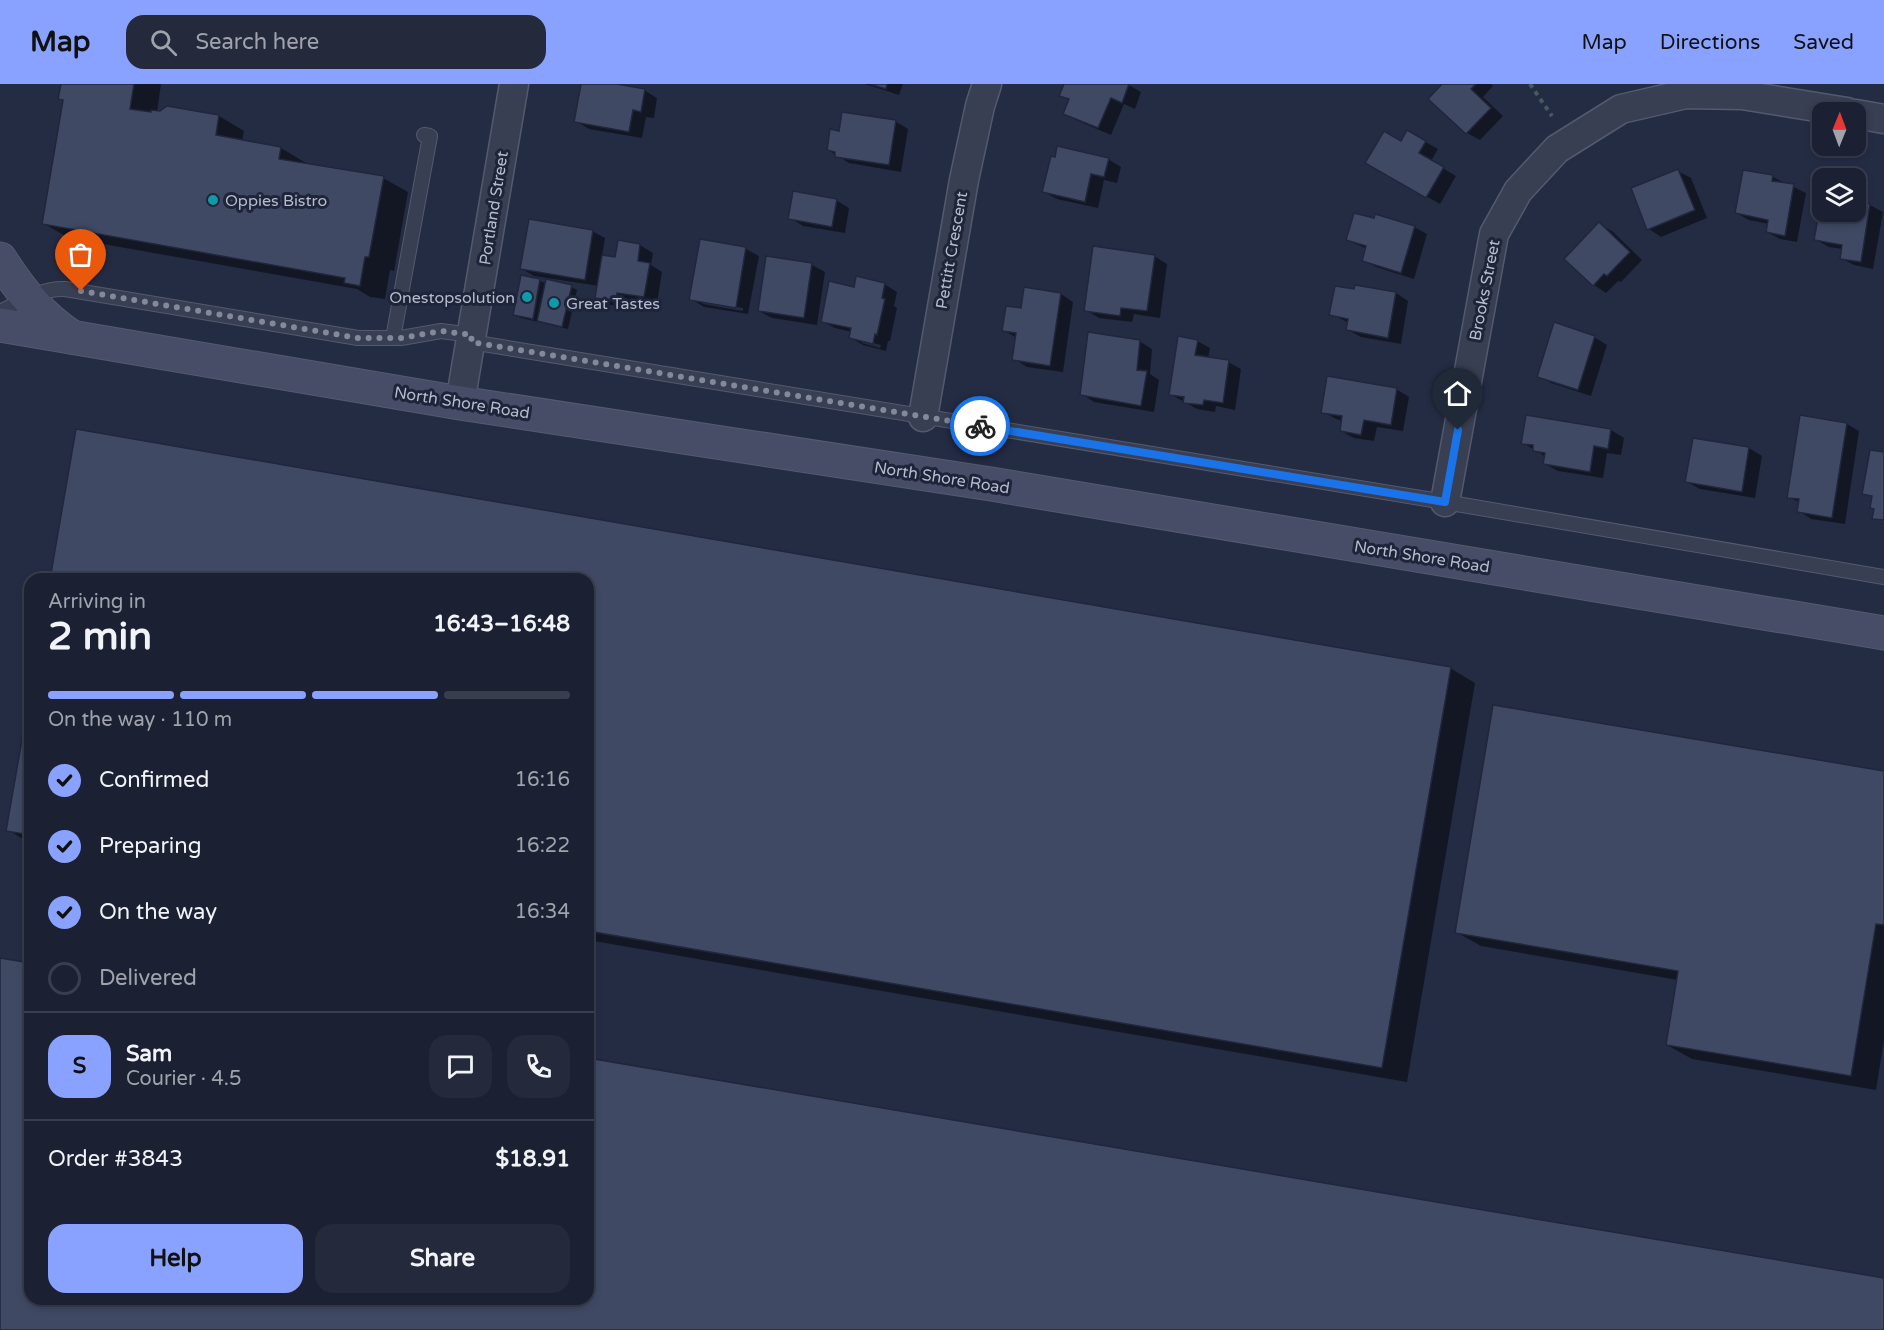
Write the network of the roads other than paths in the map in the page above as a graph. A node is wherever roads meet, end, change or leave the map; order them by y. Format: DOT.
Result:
graph roads {
  1 [pos="514,84"];
  2 [pos="987,84"];
  3 [pos="1812,106"];
  4 [pos="1866,116"];
  5 [pos="1884,119"];
  6 [pos="424,135"];
  7 [pos="0,259"];
  8 [pos="14,305"];
  9 [pos="0,326"];
  10 [pos="74,338"];
  11 [pos="393,338"];
  12 [pos="472,338"];
  13 [pos="460,403"];
  14 [pos="922,417"];
  15 [pos="1445,502"];
  16 [pos="1884,577"];
  17 [pos="1884,633"];
  1 -- 12 [label="street, Portland Street"];
  2 -- 14 [label="street, Pettitt Crescent"];
  3 -- 15 [label="street, Brooks Street"];
  4 -- 5 [label="street"];
  6 -- 11 [label="lane"];
  7 -- 8 [label="main road"];
  8 -- 10 [label="main road"];
  8 -- 11 [label="lane"];
  9 -- 10 [label="main road, North Shore Road"];
  10 -- 13 [label="main road, North Shore Road"];
  11 -- 12 [label="lane"];
  12 -- 13 [label="street, Portland Street"];
  12 -- 14 [label="lane"];
  13 -- 17 [label="main road, North Shore Road"];
  14 -- 15 [label="lane"];
  15 -- 16 [label="lane"];
}
